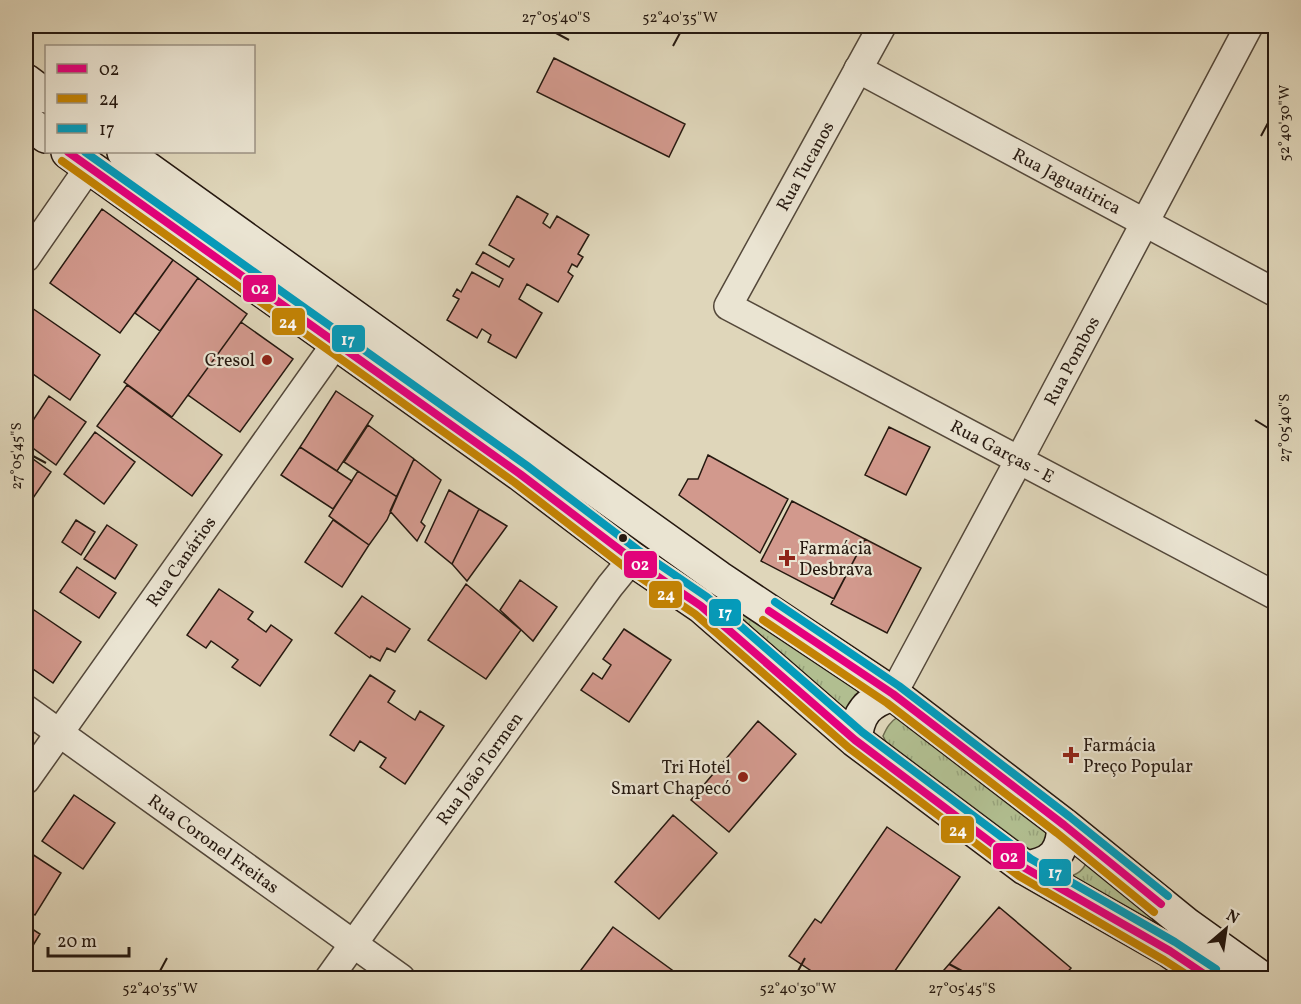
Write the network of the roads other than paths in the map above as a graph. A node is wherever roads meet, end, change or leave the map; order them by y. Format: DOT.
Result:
graph roads {
  1 [pos="882,26"];
  2 [pos="1249,26"];
  3 [pos="858,69"];
  4 [pos="26,81"];
  5 [pos="45,95"];
  6 [pos="26,121"];
  7 [pos="45,135"];
  8 [pos="125,153"];
  9 [pos="78,159"];
  10 [pos="1144,223"];
  11 [pos="26,258"];
  12 [pos="1275,293"];
  13 [pos="728,306"];
  14 [pos="336,343"];
  15 [pos="1019,460"];
  16 [pos="632,559"];
  17 [pos="1275,596"];
  18 [pos="893,694"];
  19 [pos="26,709"];
  20 [pos="59,733"];
  21 [pos="855,740"];
  22 [pos="26,780"];
  23 [pos="1064,825"];
  24 [pos="1025,868"];
  25 [pos="354,945"];
  26 [pos="329,978"];
  27 [pos="401,978"];
  28 [pos="1210,978"];
  29 [pos="1261,978"];
  1 -- 3 [label="street, Rua Tucanos"];
  2 -- 10 [label="street, Rua Pombos"];
  3 -- 10 [label="street, Rua Jaguatirica"];
  3 -- 13 [label="street, Rua Tucanos"];
  4 -- 5 [label="main road"];
  6 -- 7 [label="main road"];
  8 -- 18 [label="main road"];
  9 -- 11 [label="street"];
  9 -- 14 [label="main road"];
  10 -- 12 [label="street, Rua Jaguatirica"];
  10 -- 15 [label="street, Rua Pombos"];
  13 -- 15 [label="street, Rua Garças - E"];
  14 -- 16 [label="main road"];
  14 -- 20 [label="street, Rua Canários"];
  15 -- 17 [label="street, Rua Garças - E"];
  15 -- 18 [label="street, Rua Pombos"];
  16 -- 21 [label="main road"];
  16 -- 25 [label="street, Rua João Tormen"];
  18 -- 21 [label="main road"];
  18 -- 23 [label="main road"];
  19 -- 20 [label="street, Rua Coronel Freitas"];
  20 -- 22 [label="street, Rua Canários"];
  20 -- 25 [label="street, Rua Coronel Freitas"];
  21 -- 24 [label="main road"];
  23 -- 24 [label="main road"];
  23 -- 29 [label="main road"];
  24 -- 28 [label="main road"];
  25 -- 26 [label="street, Rua João Tormen"];
  25 -- 27 [label="street, Rua Coronel Freitas"];
}
